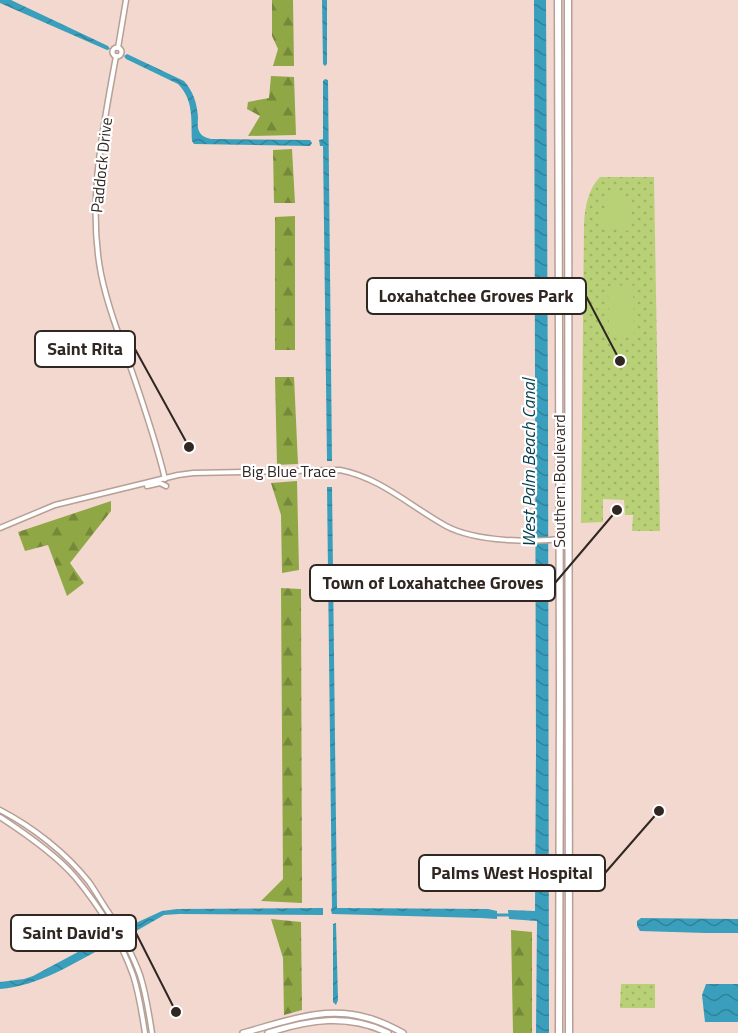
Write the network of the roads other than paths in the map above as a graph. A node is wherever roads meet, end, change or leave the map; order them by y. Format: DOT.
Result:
graph roads {
  1 [pos="126,0"];
  2 [pos="558,0"];
  3 [pos="568,0"];
  4 [pos="165,479"];
  5 [pos="140,485"];
  6 [pos="166,486"];
  7 [pos="0,528"];
  8 [pos="569,538"];
  9 [pos="556,539"];
  10 [pos="0,810"];
  11 [pos="0,817"];
  12 [pos="145,1033"];
  13 [pos="152,1033"];
  14 [pos="243,1033"];
  15 [pos="268,1033"];
  16 [pos="388,1033"];
  17 [pos="403,1033"];
  18 [pos="559,1033"];
  19 [pos="569,1033"];
  1 -- 4 [label="street, Paddock Drive"];
  2 -- 9 [label="highway, Southern Boulevard"];
  3 -- 8 [label="highway, Southern Boulevard"];
  4 -- 5 [label="street, Big Blue Trace"];
  4 -- 9 [label="street, Big Blue Trace"];
  5 -- 6 [label="street"];
  5 -- 7 [label="street, Big Blue Trace"];
  8 -- 9 [label="street, Big Blue Trace"];
  8 -- 19 [label="highway, Southern Boulevard"];
  9 -- 18 [label="highway, Southern Boulevard"];
  10 -- 13 [label="street"];
  11 -- 12 [label="street"];
  14 -- 17 [label="main road"];
  15 -- 16 [label="main road"];
}
